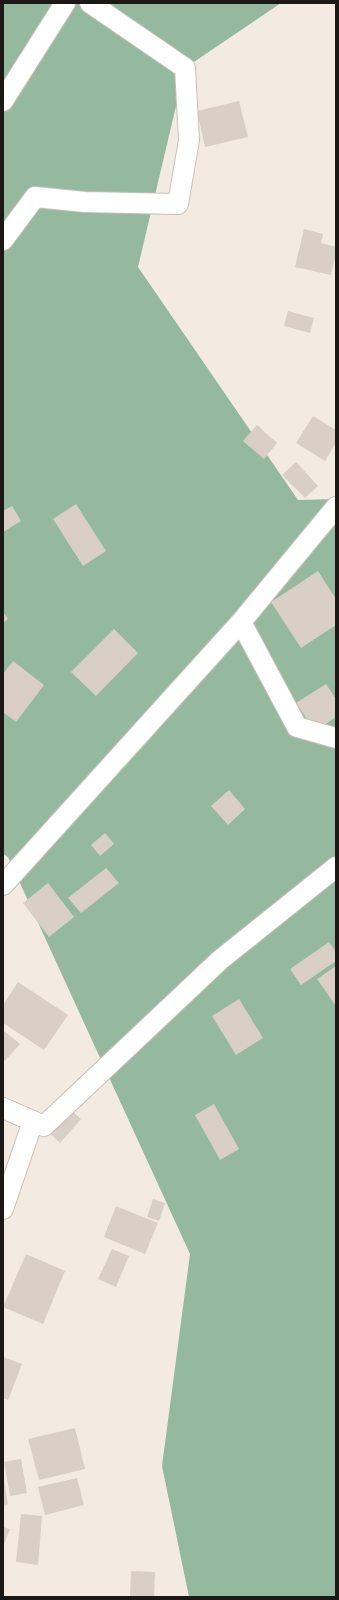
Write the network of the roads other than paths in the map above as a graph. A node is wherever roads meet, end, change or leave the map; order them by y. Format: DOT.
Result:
graph roads {
  1 [pos="64,3"];
  2 [pos="90,3"];
  3 [pos="3,101"];
  4 [pos="3,240"];
  5 [pos="336,508"];
  6 [pos="241,622"];
  7 [pos="336,738"];
  8 [pos="336,867"];
  9 [pos="3,885"];
  10 [pos="3,1108"];
  11 [pos="33,1121"];
  12 [pos="3,1209"];
  1 -- 3 [label="street"];
  2 -- 4 [label="street"];
  5 -- 6 [label="street"];
  6 -- 7 [label="street"];
  6 -- 9 [label="street"];
  8 -- 11 [label="street"];
  10 -- 11 [label="street"];
  11 -- 12 [label="street"];
}
